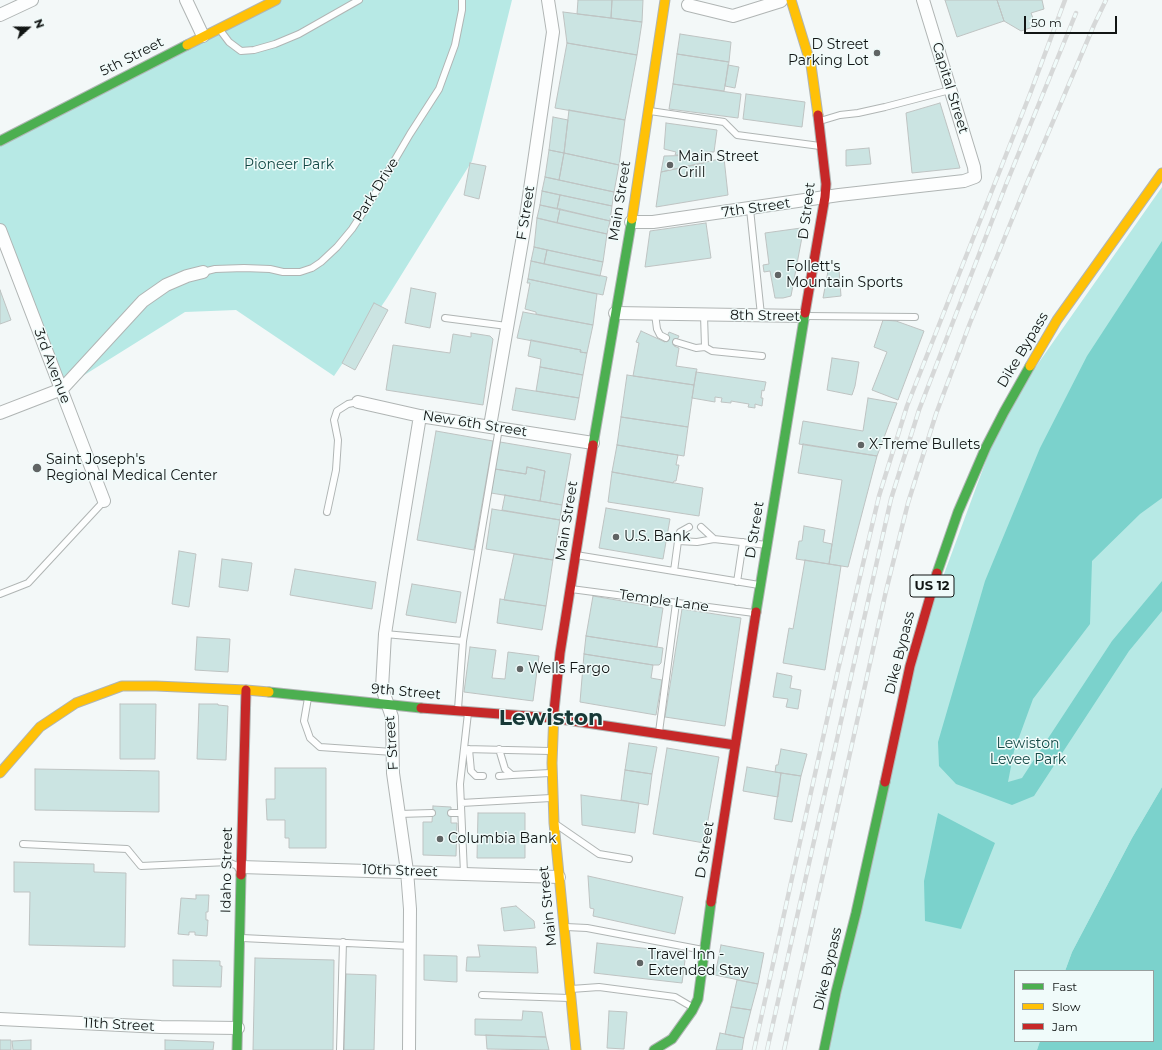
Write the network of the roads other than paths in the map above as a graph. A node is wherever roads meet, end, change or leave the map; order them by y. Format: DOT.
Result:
graph roads {
  1 [pos="32,0"];
  2 [pos="186,0"];
  3 [pos="276,0"];
  4 [pos="359,0"];
  5 [pos="462,0"];
  6 [pos="548,0"];
  7 [pos="665,0"];
  8 [pos="703,0"];
  9 [pos="786,0"];
  10 [pos="923,0"];
  11 [pos="0,15"];
  12 [pos="220,28"];
  13 [pos="203,36"];
  14 [pos="950,90"];
  15 [pos="648,111"];
  16 [pos="819,122"];
  17 [pos="0,141"];
  18 [pos="821,147"];
  19 [pos="1162,173"];
  20 [pos="975,177"];
  21 [pos="825,197"];
  22 [pos="750,209"];
  23 [pos="631,222"];
  24 [pos="0,230"];
  25 [pos="203,272"];
  26 [pos="615,313"];
  27 [pos="655,314"];
  28 [pos="704,315"];
  29 [pos="761,316"];
  30 [pos="804,316"];
  31 [pos="915,317"];
  32 [pos="445,318"];
  33 [pos="507,326"];
  34 [pos="666,338"];
  35 [pos="676,342"];
  36 [pos="705,347"];
  37 [pos="762,356"];
  38 [pos="62,389"];
  39 [pos="358,402"];
  40 [pos="0,413"];
  41 [pos="420,416"];
  42 [pos="494,427"];
  43 [pos="594,443"];
  44 [pos="104,501"];
  45 [pos="327,512"];
  46 [pos="689,527"];
  47 [pos="701,528"];
  48 [pos="714,539"];
  49 [pos="678,541"];
  50 [pos="743,542"];
  51 [pos="767,545"];
  52 [pos="576,555"];
  53 [pos="674,571"];
  54 [pos="737,582"];
  55 [pos="760,586"];
  56 [pos="571,589"];
  57 [pos="0,594"];
  58 [pos="676,603"];
  59 [pos="756,613"];
  60 [pos="385,634"];
  61 [pos="463,640"];
  62 [pos="246,690"];
  63 [pos="308,696"];
  64 [pos="388,705"];
  65 [pos="457,710"];
  66 [pos="468,711"];
  67 [pos="553,718"];
  68 [pos="658,734"];
  69 [pos="735,745"];
  70 [pos="467,748"];
  71 [pos="499,749"];
  72 [pos="552,751"];
  73 [pos="393,752"];
  74 [pos="0,773"];
  75 [pos="552,773"];
  76 [pos="483,776"];
  77 [pos="499,776"];
  78 [pos="512,776"];
  79 [pos="553,798"];
  80 [pos="461,803"];
  81 [pos="432,813"];
  82 [pos="451,813"];
  83 [pos="461,813"];
  84 [pos="399,814"];
  85 [pos="554,823"];
  86 [pos="23,844"];
  87 [pos="629,859"];
  88 [pos="241,867"];
  89 [pos="407,871"];
  90 [pos="464,873"];
  91 [pos="559,877"];
  92 [pos="564,927"];
  93 [pos="239,937"];
  94 [pos="343,942"];
  95 [pos="410,946"];
  96 [pos="705,950"];
  97 [pos="570,994"];
  98 [pos="482,995"];
  99 [pos="694,1008"];
  100 [pos="0,1019"];
  101 [pos="238,1028"];
  102 [pos="584,1041"];
  103 [pos="237,1050"];
  104 [pos="340,1050"];
  105 [pos="409,1050"];
  106 [pos="576,1050"];
  107 [pos="654,1050"];
  108 [pos="824,1050"];
  1 -- 11 [label="street"];
  2 -- 13 [label="street"];
  3 -- 12 [label="main road, 5th Street"];
  4 -- 12 [label="lane"];
  5 -- 25 [label="lane, Park Drive"];
  6 -- 33 [label="street, F Street"];
  7 -- 15 [label="main road, Main Street"];
  8 -- 9 [label="street"];
  9 -- 16 [label="main road, D Street"];
  10 -- 14 [label="street, Capital Street"];
  12 -- 13 [label="main road, 5th Street"];
  13 -- 17 [label="main road, 5th Street"];
  14 -- 16 [label="lane"];
  14 -- 20 [label="street, Capital Street"];
  15 -- 18 [label="lane"];
  15 -- 23 [label="main road, Main Street"];
  16 -- 18 [label="main road, D Street"];
  18 -- 21 [label="main road, D Street"];
  19 -- 108 [label="main road, Dike Bypass / US 12"];
  20 -- 21 [label="street, 7th Street"];
  21 -- 22 [label="street, 7th Street"];
  21 -- 30 [label="main road, D Street"];
  22 -- 23 [label="street, 7th Street"];
  22 -- 29 [label="lane"];
  23 -- 26 [label="main road, Main Street"];
  24 -- 38 [label="street, 3rd Avenue"];
  25 -- 38 [label="street"];
  26 -- 27 [label="street, 8th Street"];
  26 -- 43 [label="main road, Main Street"];
  27 -- 28 [label="street, 8th Street"];
  27 -- 34 [label="lane"];
  28 -- 29 [label="street, 8th Street"];
  28 -- 36 [label="lane"];
  29 -- 30 [label="street, 8th Street"];
  30 -- 31 [label="lane, 8th Street"];
  30 -- 51 [label="main road, D Street"];
  32 -- 33 [label="lane"];
  33 -- 42 [label="street, F Street"];
  35 -- 36 [label="lane"];
  36 -- 37 [label="lane"];
  38 -- 40 [label="street"];
  38 -- 44 [label="street, 3rd Avenue"];
  39 -- 41 [label="street, New 6th Street"];
  39 -- 45 [label="lane"];
  41 -- 42 [label="street, New 6th Street"];
  41 -- 60 [label="street, F Street"];
  42 -- 43 [label="street, New 6th Street"];
  42 -- 61 [label="lane"];
  43 -- 52 [label="main road, Main Street"];
  44 -- 57 [label="lane"];
  46 -- 49 [label="lane"];
  47 -- 48 [label="lane"];
  48 -- 49 [label="lane"];
  48 -- 50 [label="lane"];
  49 -- 53 [label="lane"];
  50 -- 51 [label="lane"];
  50 -- 54 [label="lane"];
  51 -- 55 [label="main road, D Street"];
  52 -- 53 [label="lane"];
  52 -- 56 [label="main road, Main Street"];
  53 -- 54 [label="lane"];
  54 -- 55 [label="lane"];
  55 -- 59 [label="main road, D Street"];
  56 -- 58 [label="lane, Temple Lane"];
  56 -- 67 [label="main road, Main Street"];
  58 -- 59 [label="lane, Temple Lane"];
  58 -- 68 [label="lane"];
  59 -- 69 [label="main road, D Street"];
  60 -- 61 [label="lane"];
  60 -- 64 [label="street, F Street"];
  61 -- 65 [label="lane"];
  62 -- 63 [label="main road, 9th Street"];
  62 -- 74 [label="main road, 9th Street"];
  62 -- 88 [label="main road, Idaho Street"];
  63 -- 64 [label="main road, 9th Street"];
  63 -- 73 [label="lane"];
  64 -- 65 [label="main road, 9th Street"];
  64 -- 73 [label="street, F Street"];
  65 -- 66 [label="main road, 9th Street"];
  66 -- 67 [label="main road, 9th Street"];
  66 -- 70 [label="lane"];
  67 -- 68 [label="main road, 9th Street"];
  67 -- 72 [label="main road, Main Street"];
  68 -- 69 [label="main road, 9th Street"];
  69 -- 96 [label="main road, D Street"];
  70 -- 71 [label="lane"];
  70 -- 76 [label="lane"];
  70 -- 80 [label="lane"];
  71 -- 72 [label="lane"];
  71 -- 78 [label="lane"];
  72 -- 75 [label="main road, Main Street"];
  73 -- 84 [label="street, F Street"];
  75 -- 78 [label="lane"];
  75 -- 79 [label="main road, Main Street"];
  77 -- 78 [label="lane"];
  79 -- 80 [label="lane"];
  79 -- 85 [label="main road, Main Street"];
  80 -- 83 [label="lane"];
  81 -- 84 [label="lane"];
  82 -- 83 [label="lane"];
  83 -- 90 [label="lane"];
  84 -- 89 [label="street, F Street"];
  85 -- 87 [label="lane"];
  85 -- 91 [label="main road, Main Street"];
  86 -- 88 [label="lane"];
  88 -- 89 [label="street, 10th Street"];
  88 -- 93 [label="main road, Idaho Street"];
  89 -- 90 [label="street, 10th Street"];
  89 -- 95 [label="street, F Street"];
  90 -- 91 [label="street, 10th Street"];
  91 -- 92 [label="main road, Main Street"];
  92 -- 96 [label="lane"];
  92 -- 97 [label="main road, Main Street"];
  93 -- 94 [label="lane"];
  93 -- 101 [label="main road, Idaho Street"];
  94 -- 95 [label="lane"];
  94 -- 104 [label="lane"];
  95 -- 105 [label="street, F Street"];
  96 -- 99 [label="main road, D Street"];
  97 -- 98 [label="lane"];
  97 -- 99 [label="lane"];
  97 -- 102 [label="main road"];
  97 -- 106 [label="main road, Main Street"];
  99 -- 107 [label="main road, D Street"];
  100 -- 101 [label="street, 11th Street"];
  101 -- 103 [label="main road, Idaho Street"];
}
